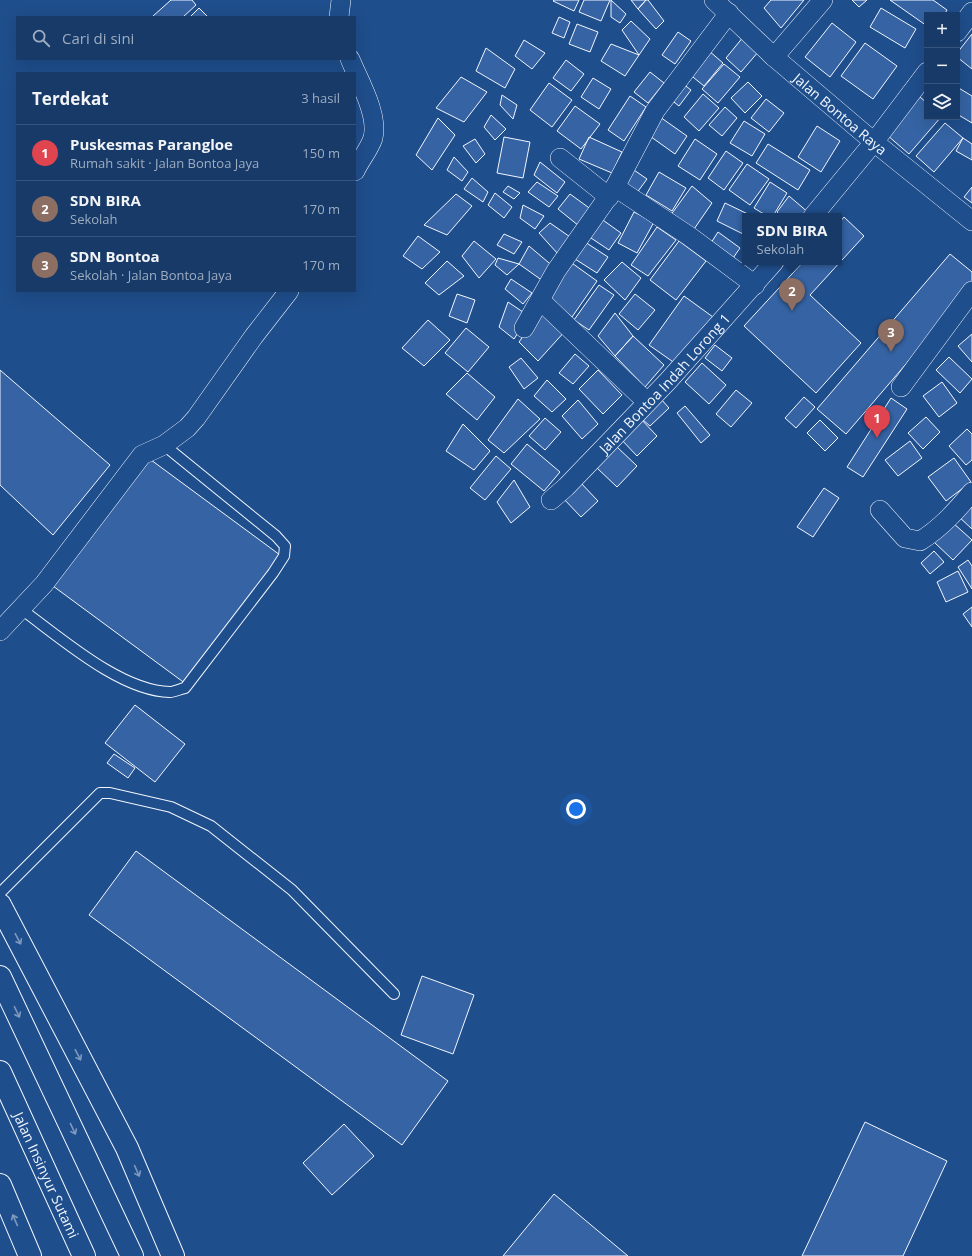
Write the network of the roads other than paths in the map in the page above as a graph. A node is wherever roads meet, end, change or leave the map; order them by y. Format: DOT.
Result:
graph roads {
  1 [pos="341,0"];
  2 [pos="714,0"];
  3 [pos="823,0"];
  4 [pos="972,12"];
  5 [pos="728,13"];
  6 [pos="338,16"];
  7 [pos="960,28"];
  8 [pos="774,57"];
  9 [pos="350,60"];
  10 [pos="355,72"];
  11 [pos="356,74"];
  12 [pos="924,76"];
  13 [pos="874,142"];
  14 [pos="560,158"];
  15 [pos="356,169"];
  16 [pos="612,192"];
  17 [pos="815,213"];
  18 [pos="972,221"];
  19 [pos="772,265"];
  20 [pos="755,286"];
  21 [pos="972,291"];
  22 [pos="287,292"];
  23 [pos="540,300"];
  24 [pos="524,328"];
  25 [pos="901,387"];
  26 [pos="647,402"];
  27 [pos="164,444"];
  28 [pos="972,492"];
  29 [pos="551,500"];
  30 [pos="880,510"];
  31 [pos="21,609"];
  32 [pos="0,631"];
  33 [pos="0,893"];
  34 [pos="0,905"];
  35 [pos="0,977"];
  36 [pos="394,994"];
  37 [pos="0,1072"];
  38 [pos="0,1185"];
  39 [pos="30,1256"];
  40 [pos="84,1256"];
  41 [pos="132,1256"];
  42 [pos="173,1256"];
  1 -- 6 [label="street"];
  2 -- 5 [label="street, Jalan Bontoa Raya"];
  3 -- 8 [label="street"];
  4 -- 7 [label="street"];
  5 -- 8 [label="street, Jalan Bontoa Raya"];
  5 -- 16 [label="street"];
  8 -- 13 [label="street, Jalan Bontoa Raya"];
  9 -- 10 [label="street"];
  11 -- 15 [label="street"];
  12 -- 13 [label="street"];
  13 -- 17 [label="street"];
  13 -- 18 [label="street, Jalan Bontoa Raya"];
  14 -- 16 [label="street"];
  16 -- 20 [label="street"];
  16 -- 23 [label="street"];
  19 -- 20 [label="street, Jalan Bontoa Indah Lorong 1"];
  20 -- 26 [label="street, Jalan Bontoa Indah Lorong 1"];
  21 -- 25 [label="street"];
  22 -- 27 [label="street"];
  23 -- 24 [label="street"];
  23 -- 26 [label="street"];
  26 -- 29 [label="street, Jalan Bontoa Indah Lorong 1"];
  27 -- 31 [label="street"];
  27 -- 31 [label="lane"];
  28 -- 30 [label="street"];
  31 -- 32 [label="street"];
  33 -- 36 [label="lane"];
  34 -- 42 [label="main road, one-way"];
  35 -- 41 [label="main road, one-way"];
  37 -- 40 [label="main road, Jalan Insinyur Sutami"];
  39 -- 38 [label="main road, one-way"];
}
